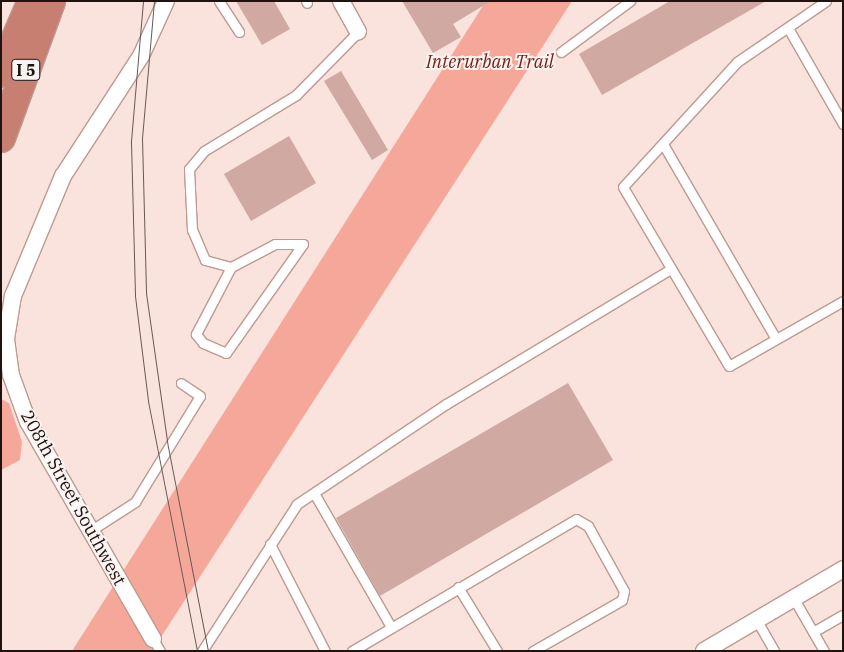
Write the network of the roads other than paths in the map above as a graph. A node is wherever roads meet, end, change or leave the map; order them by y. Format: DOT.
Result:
graph roads {
  1 [pos="32,1"];
  2 [pos="51,1"];
  3 [pos="166,1"];
  4 [pos="219,1"];
  5 [pos="341,1"];
  6 [pos="630,1"];
  7 [pos="826,1"];
  8 [pos="788,28"];
  9 [pos="239,32"];
  10 [pos="358,32"];
  11 [pos="561,52"];
  12 [pos="1,73"];
  13 [pos="843,124"];
  14 [pos="1,138"];
  15 [pos="663,144"];
  16 [pos="231,267"];
  17 [pos="672,269"];
  18 [pos="843,301"];
  19 [pos="776,339"];
  20 [pos="180,383"];
  21 [pos="314,493"];
  22 [pos="90,531"];
  23 [pos="270,544"];
  24 [pos="843,569"];
  25 [pos="458,587"];
  26 [pos="794,599"];
  27 [pos="843,615"];
  28 [pos="757,621"];
  29 [pos="391,628"];
  30 [pos="813,632"];
  31 [pos="157,645"];
  32 [pos="202,651"];
  33 [pos="325,651"];
  34 [pos="352,651"];
  35 [pos="496,651"];
  36 [pos="533,651"];
  37 [pos="704,651"];
  38 [pos="774,651"];
  39 [pos="824,651"];
  1 -- 12 [label="highway"];
  2 -- 14 [label="highway, I 5"];
  3 -- 22 [label="street, 208th Street Southwest"];
  4 -- 9 [label="lane"];
  5 -- 10 [label="street"];
  6 -- 11 [label="lane"];
  7 -- 8 [label="lane"];
  8 -- 13 [label="lane"];
  8 -- 15 [label="lane"];
  10 -- 16 [label="lane"];
  15 -- 17 [label="lane"];
  15 -- 19 [label="lane"];
  16 -- 16 [label="lane"];
  17 -- 19 [label="lane"];
  17 -- 21 [label="lane"];
  18 -- 19 [label="lane"];
  20 -- 22 [label="lane"];
  21 -- 23 [label="lane"];
  21 -- 29 [label="lane"];
  22 -- 31 [label="street, 208th Street Southwest"];
  23 -- 32 [label="lane"];
  23 -- 33 [label="lane"];
  24 -- 26 [label="street"];
  25 -- 29 [label="lane"];
  25 -- 35 [label="lane"];
  25 -- 36 [label="lane"];
  26 -- 28 [label="street"];
  26 -- 30 [label="lane"];
  27 -- 30 [label="lane"];
  28 -- 37 [label="street"];
  28 -- 38 [label="lane"];
  29 -- 34 [label="lane"];
  30 -- 39 [label="lane"];
}
